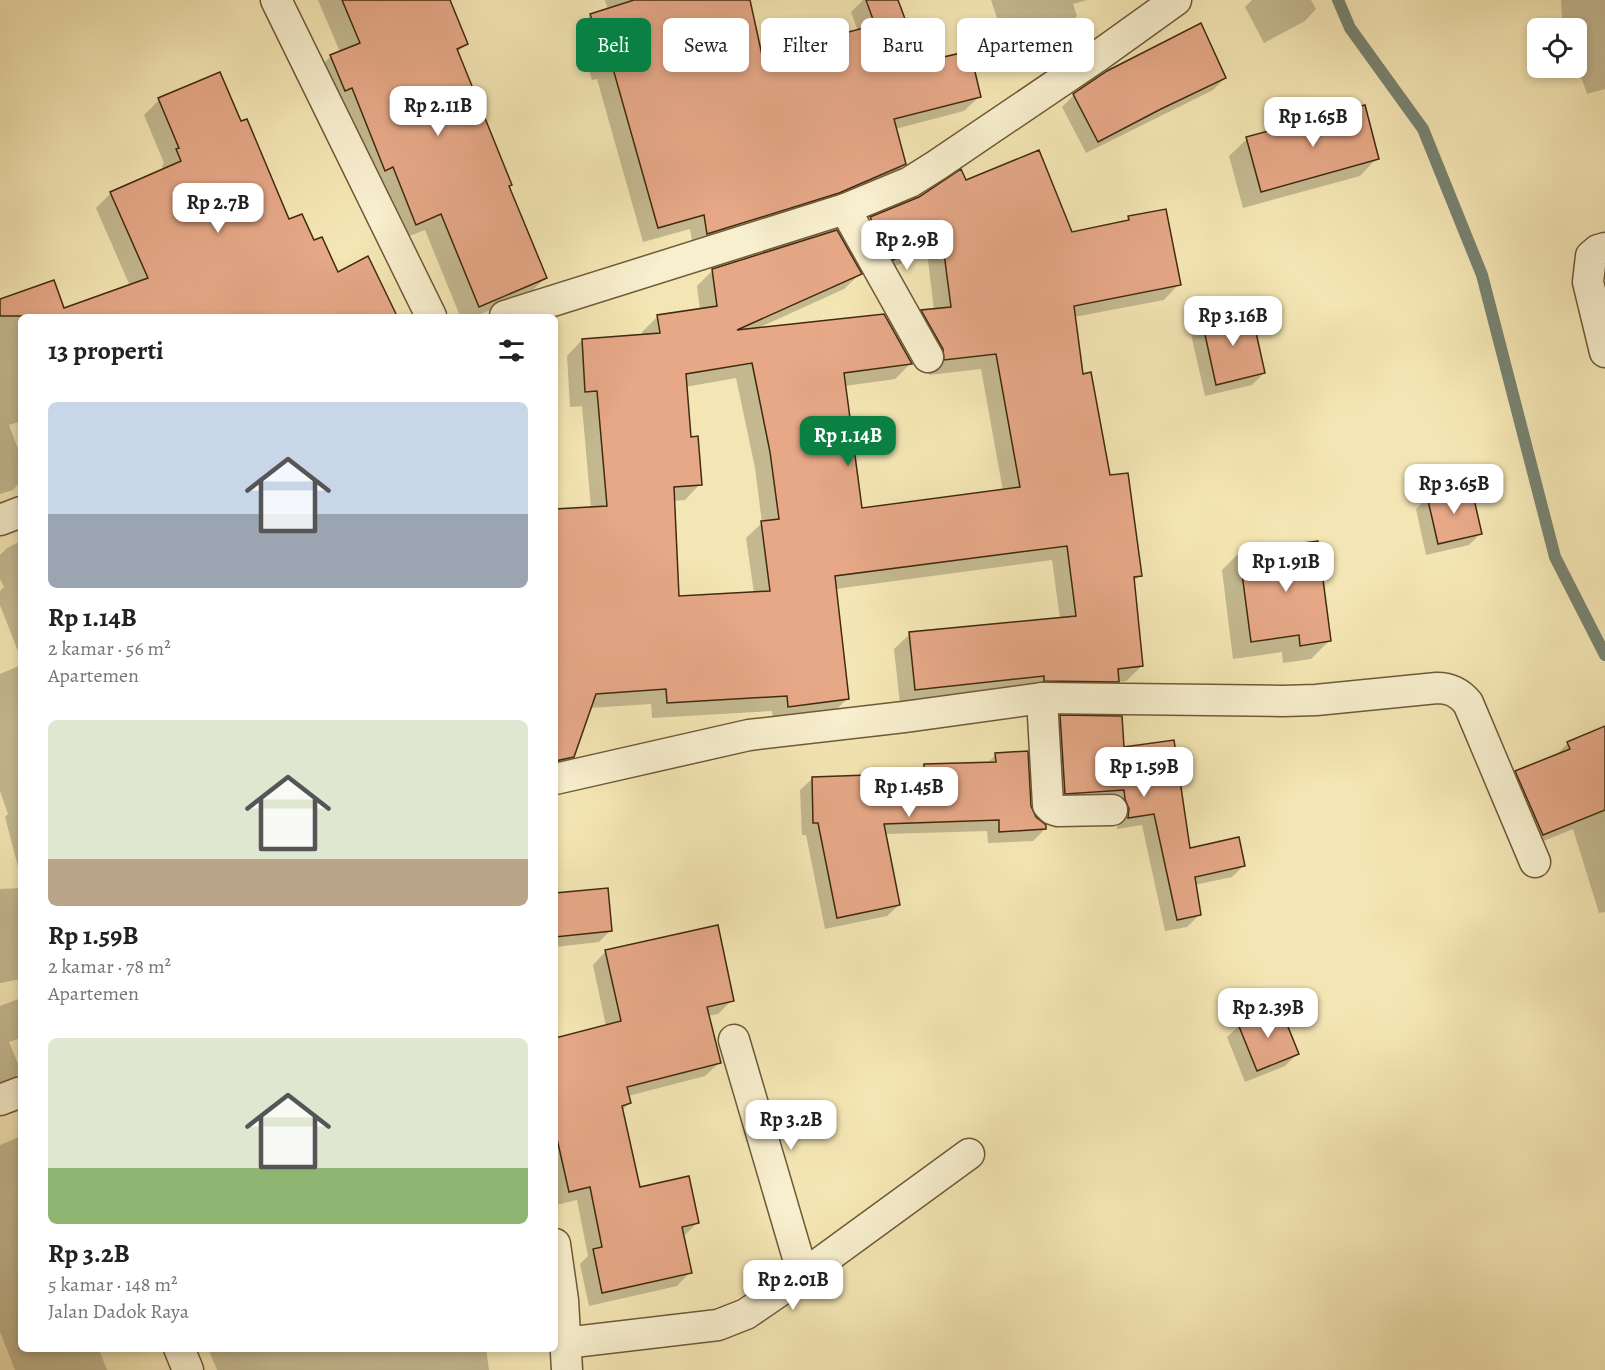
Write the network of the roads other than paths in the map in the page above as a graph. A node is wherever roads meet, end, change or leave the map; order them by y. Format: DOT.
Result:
graph roads {
  1 [pos="276,0"];
  2 [pos="1176,0"];
  3 [pos="845,209"];
  4 [pos="1605,248"];
  5 [pos="430,314"];
  6 [pos="511,314"];
  7 [pos="1605,352"];
  8 [pos="928,357"];
  9 [pos="18,514"];
  10 [pos="0,520"];
  11 [pos="1041,698"];
  12 [pos="558,778"];
  13 [pos="1112,810"];
  14 [pos="1535,862"];
  15 [pos="734,1040"];
  16 [pos="18,1093"];
  17 [pos="0,1100"];
  18 [pos="969,1154"];
  19 [pos="558,1265"];
  20 [pos="803,1275"];
  21 [pos="181,1352"];
  22 [pos="566,1356"];
  23 [pos="188,1370"];
  1 -- 5 [label="street"];
  2 -- 3 [label="street"];
  3 -- 6 [label="street"];
  3 -- 8 [label="street"];
  4 -- 7 [label="street"];
  9 -- 10 [label="street"];
  11 -- 12 [label="street"];
  11 -- 13 [label="street"];
  11 -- 14 [label="street"];
  15 -- 20 [label="street"];
  16 -- 17 [label="street"];
  18 -- 20 [label="street"];
  19 -- 22 [label="street"];
  20 -- 22 [label="street"];
  21 -- 23 [label="street"];
}
